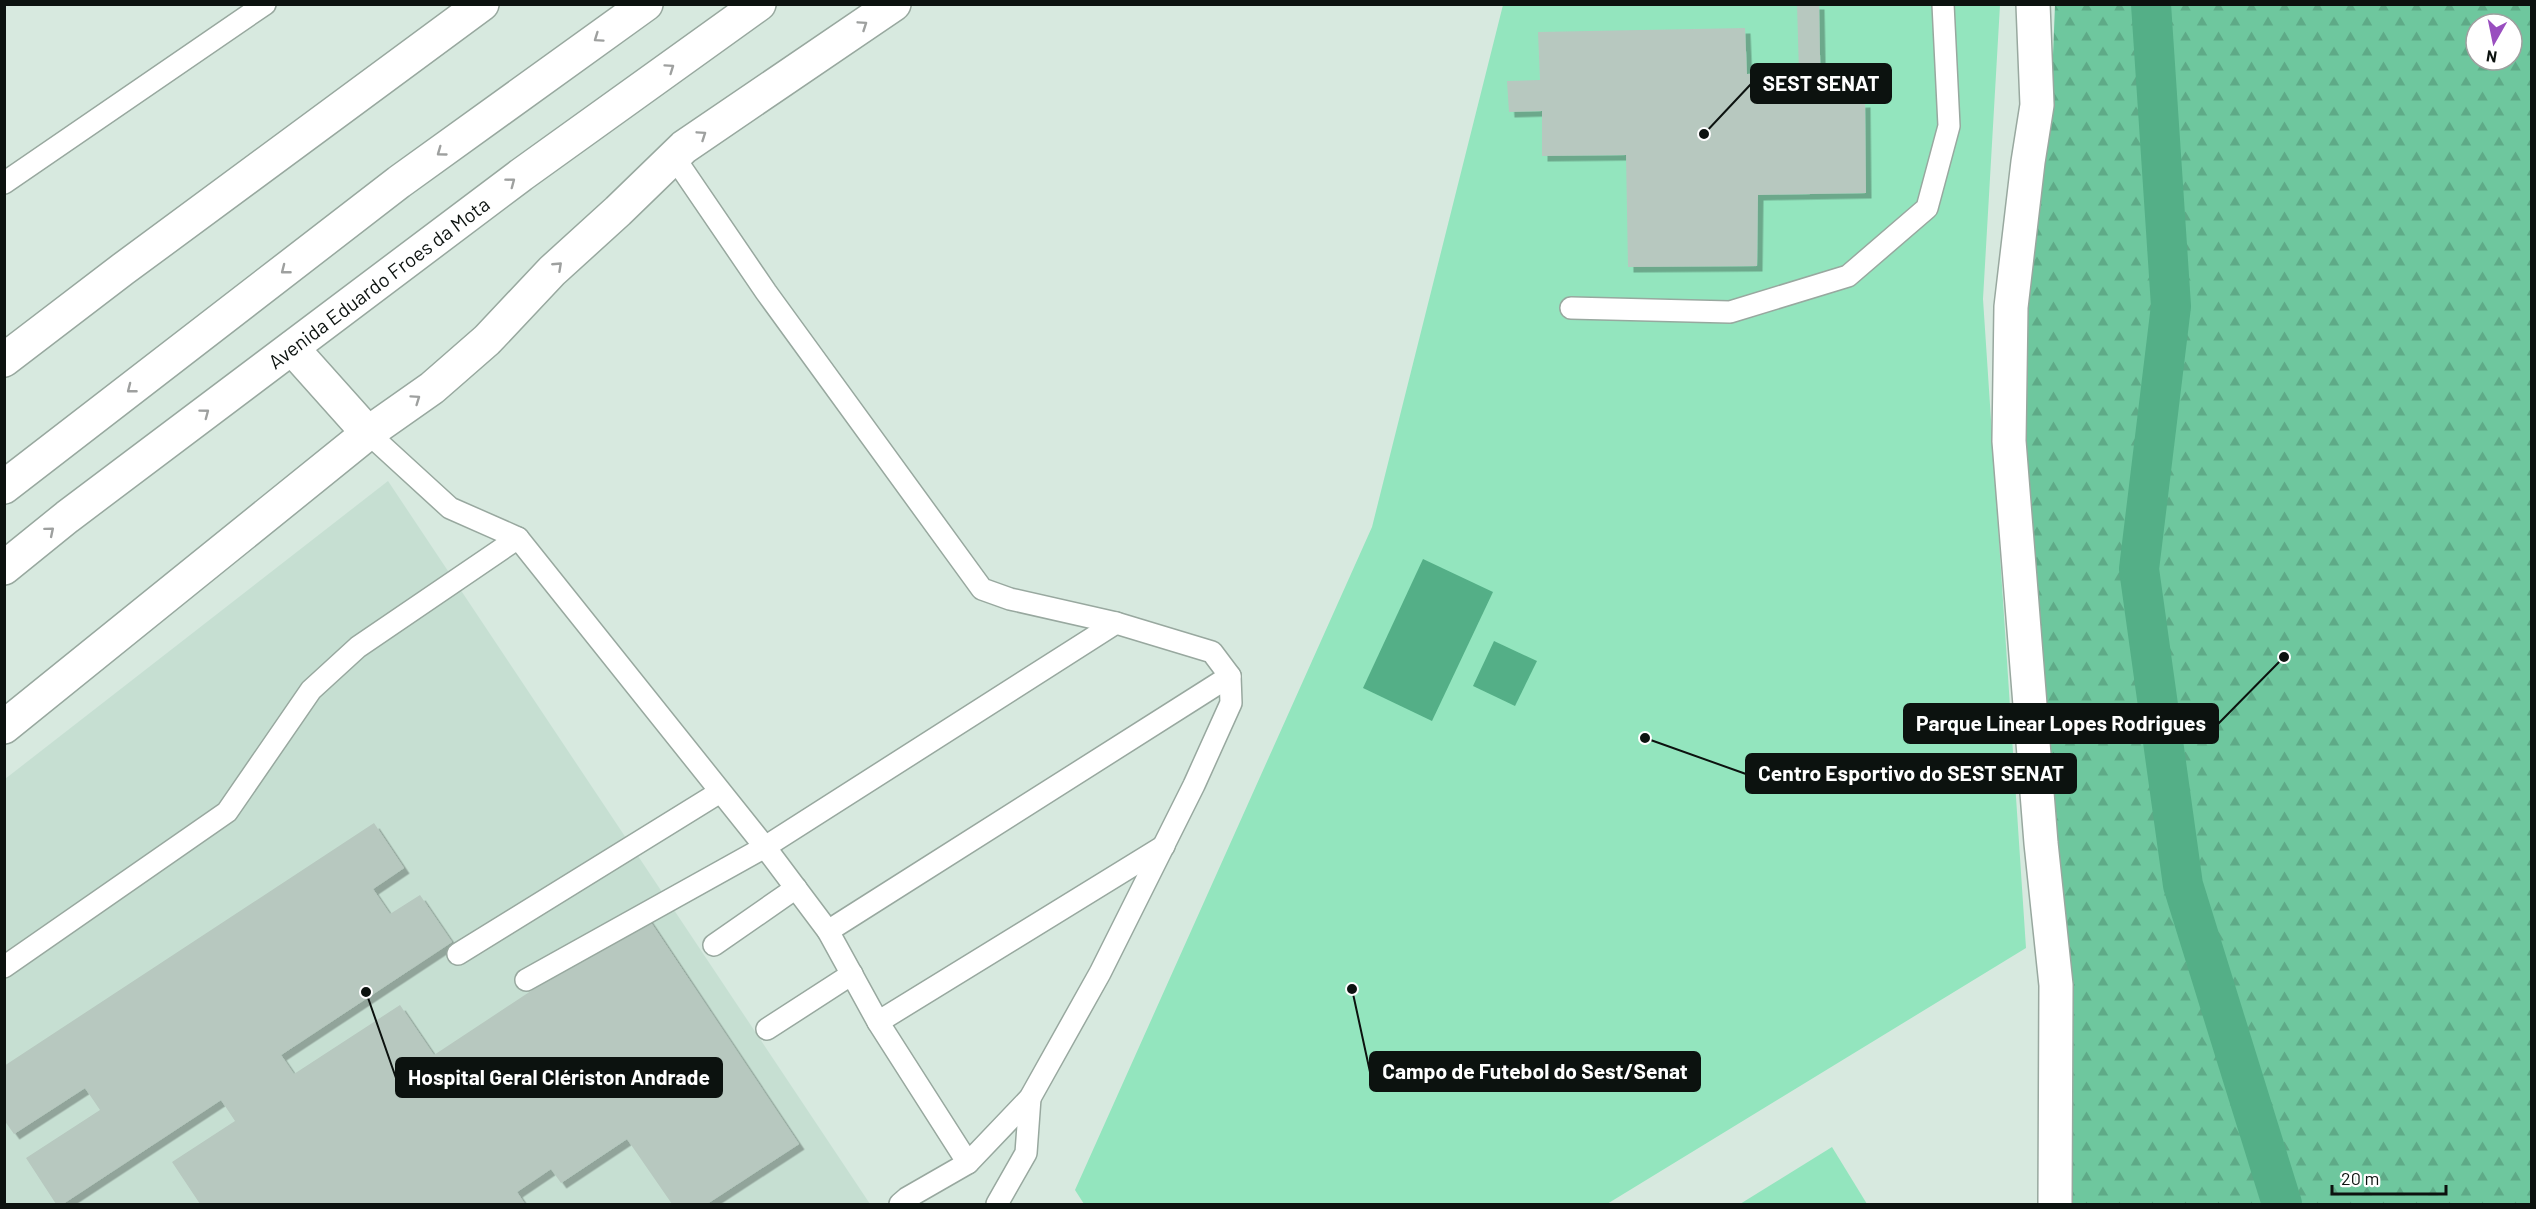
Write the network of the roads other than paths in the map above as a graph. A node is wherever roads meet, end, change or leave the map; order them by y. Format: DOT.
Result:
graph roads {
  1 [pos="264,4"];
  2 [pos="482,4"];
  3 [pos="646,4"];
  4 [pos="759,4"];
  5 [pos="894,4"];
  6 [pos="1943,4"];
  7 [pos="2033,4"];
  8 [pos="674,157"];
  9 [pos="4,183"];
  10 [pos="1570,308"];
  11 [pos="292,348"];
  12 [pos="4,360"];
  13 [pos="369,433"];
  14 [pos="4,487"];
  15 [pos="518,538"];
  16 [pos="4,568"];
  17 [pos="1116,623"];
  18 [pos="1230,676"];
  19 [pos="4,726"];
  20 [pos="720,792"];
  21 [pos="1165,846"];
  22 [pos="765,847"];
  23 [pos="796,888"];
  24 [pos="828,931"];
  25 [pos="714,945"];
  26 [pos="458,954"];
  27 [pos="4,967"];
  28 [pos="852,974"];
  29 [pos="526,980"];
  30 [pos="878,1022"];
  31 [pos="767,1029"];
  32 [pos="1030,1098"];
  33 [pos="968,1163"];
  34 [pos="900,1204"];
  35 [pos="997,1204"];
  36 [pos="2055,1204"];
  1 -- 9 [label="lane"];
  2 -- 12 [label="main road"];
  3 -- 14 [label="main road, one-way"];
  11 -- 4 [label="main road, Avenida Eduardo Froes da Mota, one-way"];
  8 -- 5 [label="main road, one-way"];
  6 -- 10 [label="lane"];
  7 -- 36 [label="main road"];
  13 -- 8 [label="main road, one-way"];
  8 -- 17 [label="lane"];
  11 -- 13 [label="main road"];
  16 -- 11 [label="main road, Avenida Eduardo Froes da Mota, one-way"];
  13 -- 15 [label="lane"];
  13 -- 19 [label="main road"];
  15 -- 20 [label="lane"];
  15 -- 27 [label="lane"];
  17 -- 18 [label="lane"];
  17 -- 22 [label="lane"];
  18 -- 21 [label="lane"];
  18 -- 24 [label="lane"];
  20 -- 22 [label="lane"];
  20 -- 26 [label="lane"];
  21 -- 30 [label="lane"];
  21 -- 32 [label="lane"];
  22 -- 23 [label="lane"];
  22 -- 29 [label="lane"];
  23 -- 24 [label="lane"];
  23 -- 25 [label="lane"];
  24 -- 28 [label="lane"];
  28 -- 30 [label="lane"];
  28 -- 31 [label="lane"];
  30 -- 33 [label="lane"];
  32 -- 33 [label="lane"];
  32 -- 35 [label="lane"];
  33 -- 34 [label="lane"];
}
